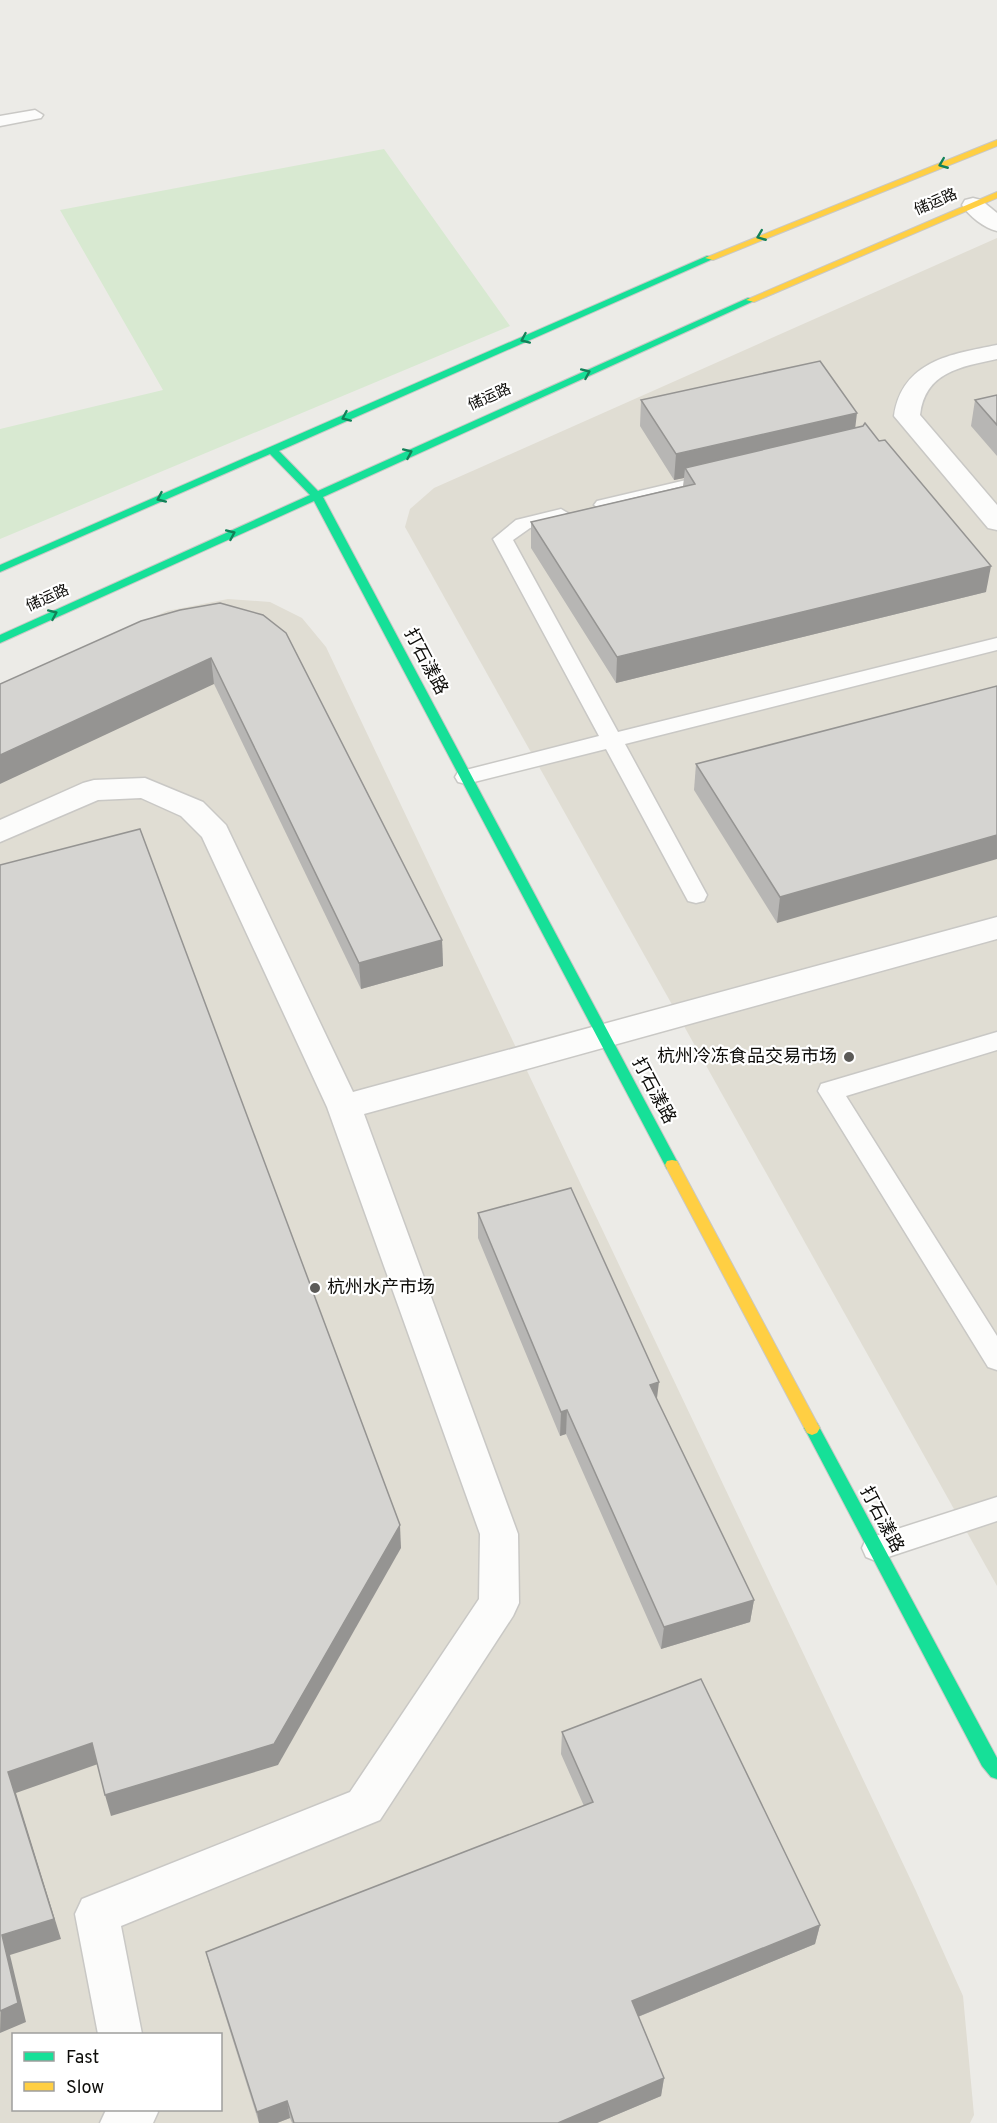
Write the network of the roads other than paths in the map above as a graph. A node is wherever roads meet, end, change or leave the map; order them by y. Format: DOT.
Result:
graph roads {
  1 [pos="35,115"];
  2 [pos="0,121"];
  3 [pos="997,142"];
  4 [pos="997,195"];
  5 [pos="973,205"];
  6 [pos="997,225"];
  7 [pos="997,352"];
  8 [pos="272,450"];
  9 [pos="739,473"];
  10 [pos="316,495"];
  11 [pos="997,522"];
  12 [pos="0,569"];
  13 [pos="0,639"];
  14 [pos="997,644"];
  15 [pos="614,740"];
  16 [pos="466,777"];
  17 [pos="0,832"];
  18 [pos="696,895"];
  19 [pos="997,928"];
  20 [pos="604,1037"];
  21 [pos="997,1041"];
  22 [pos="344,1107"];
  23 [pos="997,1359"];
  24 [pos="997,1509"];
  25 [pos="876,1548"];
  26 [pos="992,1765"];
  27 [pos="995,1788"];
  28 [pos="120,2033"];
  29 [pos="135,2111"];
  30 [pos="123,2123"];
  1 -- 2 [label="lane"];
  3 -- 8 [label="main road, 储运路, one-way"];
  4 -- 5 [label="main road, 储运路"];
  5 -- 6 [label="street"];
  10 -- 5 [label="main road, 储运路, one-way"];
  7 -- 11 [label="street"];
  8 -- 10 [label="main road, 打石漾路"];
  8 -- 12 [label="main road, 储运路, one-way"];
  9 -- 15 [label="lane"];
  13 -- 10 [label="main road, 储运路, one-way"];
  10 -- 16 [label="main road, 打石漾路"];
  14 -- 15 [label="lane"];
  15 -- 16 [label="lane"];
  15 -- 18 [label="lane"];
  16 -- 20 [label="main road, 打石漾路"];
  17 -- 22 [label="street"];
  19 -- 20 [label="street"];
  20 -- 22 [label="street"];
  20 -- 25 [label="main road, 打石漾路"];
  21 -- 23 [label="lane"];
  22 -- 28 [label="street"];
  24 -- 25 [label="lane"];
  25 -- 26 [label="main road, 打石漾路"];
  26 -- 27 [label="main road, 打石漾路"];
  29 -- 30 [label="street"];
}
